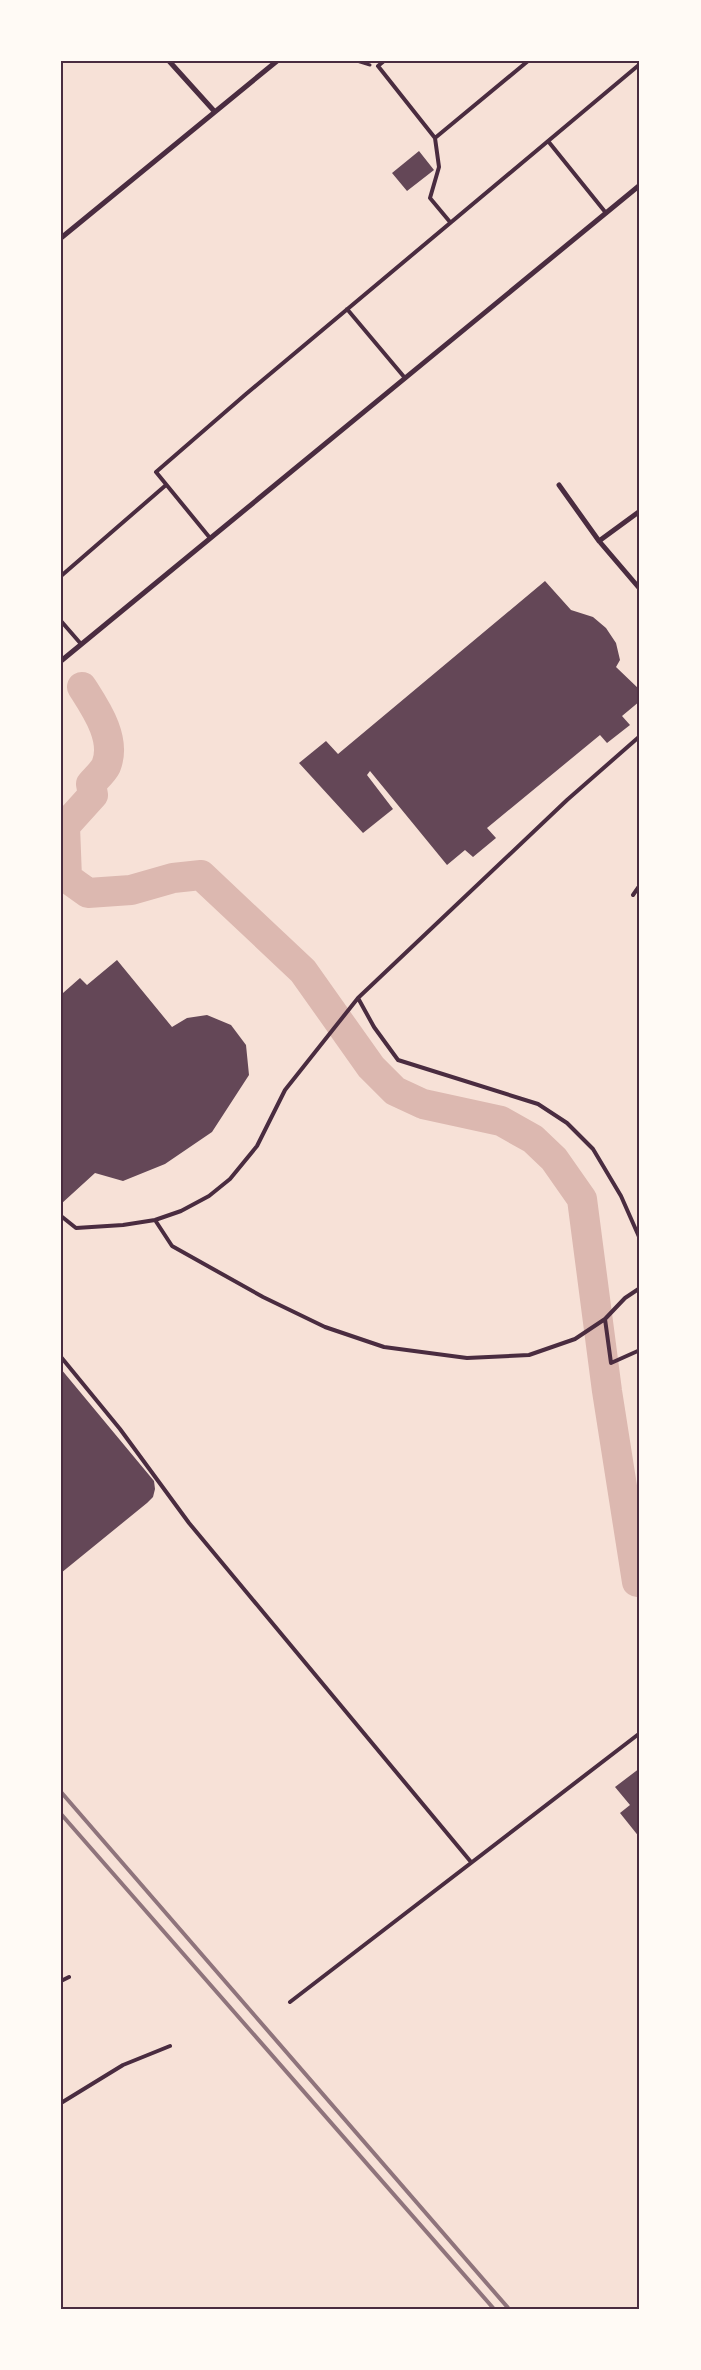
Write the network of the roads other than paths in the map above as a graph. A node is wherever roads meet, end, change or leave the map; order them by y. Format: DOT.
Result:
graph roads {
  1 [pos="169,61"];
  2 [pos="277,61"];
  3 [pos="384,61"];
  4 [pos="528,61"];
  5 [pos="640,64"];
  6 [pos="215,112"];
  7 [pos="435,138"];
  8 [pos="548,141"];
  9 [pos="640,185"];
  10 [pos="606,213"];
  11 [pos="450,222"];
  12 [pos="61,238"];
  13 [pos="347,309"];
  14 [pos="405,378"];
  15 [pos="166,485"];
  16 [pos="559,486"];
  17 [pos="640,511"];
  18 [pos="210,538"];
  19 [pos="599,541"];
  20 [pos="61,576"];
  21 [pos="640,589"];
  22 [pos="61,621"];
  23 [pos="81,644"];
  24 [pos="61,661"];
  25 [pos="640,736"];
  26 [pos="640,885"];
  27 [pos="633,895"];
  28 [pos="358,998"];
  29 [pos="61,1216"];
  30 [pos="155,1220"];
  31 [pos="640,1239"];
  32 [pos="640,1288"];
  33 [pos="604,1320"];
  34 [pos="640,1350"];
  35 [pos="61,1357"];
  36 [pos="640,1733"];
  37 [pos="471,1862"];
  38 [pos="69,1977"];
  39 [pos="61,1981"];
  40 [pos="290,2002"];
  41 [pos="170,2046"];
  42 [pos="61,2103"];
  1 -- 6 [label="street"];
  2 -- 6 [label="street"];
  3 -- 7 [label="lane"];
  4 -- 7 [label="lane"];
  5 -- 8 [label="lane"];
  6 -- 12 [label="street"];
  7 -- 11 [label="lane"];
  8 -- 10 [label="lane"];
  8 -- 11 [label="lane"];
  9 -- 10 [label="street"];
  10 -- 14 [label="street"];
  11 -- 13 [label="lane"];
  13 -- 14 [label="lane"];
  13 -- 15 [label="lane"];
  14 -- 18 [label="street"];
  15 -- 18 [label="lane"];
  15 -- 20 [label="lane"];
  16 -- 19 [label="street"];
  17 -- 19 [label="street"];
  18 -- 23 [label="street"];
  19 -- 21 [label="street"];
  22 -- 23 [label="lane"];
  23 -- 24 [label="street"];
  25 -- 28 [label="lane"];
  26 -- 27 [label="lane"];
  28 -- 30 [label="lane"];
  28 -- 31 [label="lane"];
  29 -- 30 [label="lane"];
  30 -- 33 [label="lane"];
  32 -- 33 [label="lane"];
  33 -- 34 [label="lane"];
  35 -- 37 [label="lane"];
  36 -- 37 [label="lane"];
  37 -- 40 [label="lane"];
  38 -- 39 [label="lane"];
  41 -- 42 [label="lane"];
}
